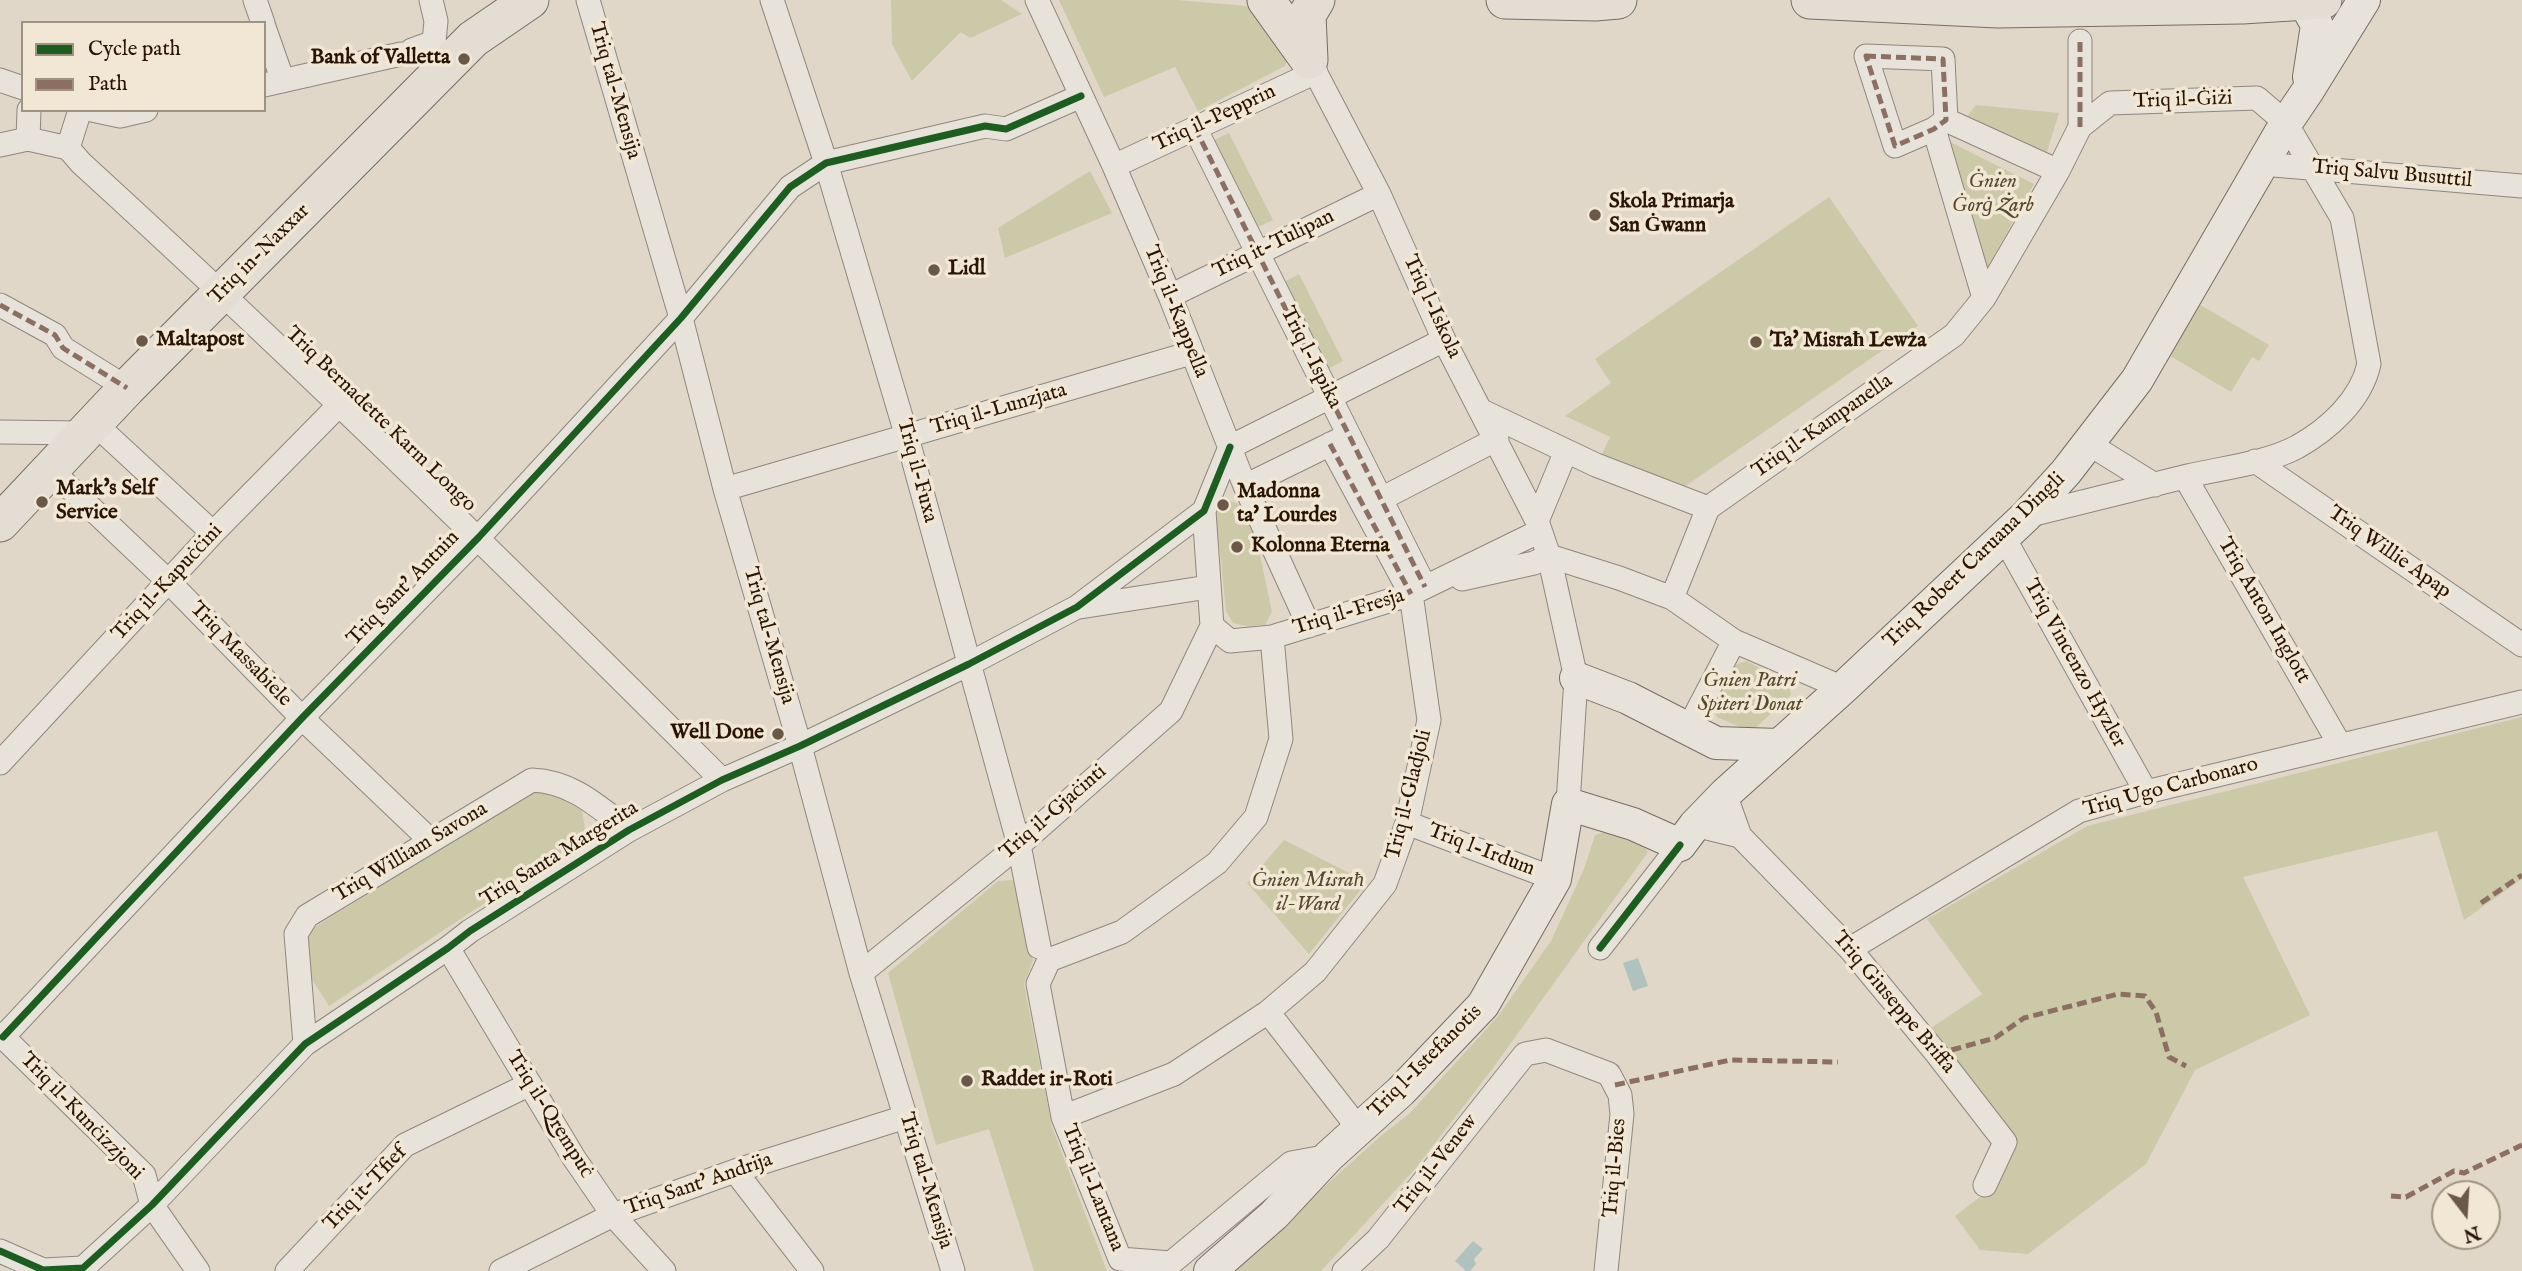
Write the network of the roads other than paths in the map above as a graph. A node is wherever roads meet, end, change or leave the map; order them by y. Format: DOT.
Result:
graph roads {
  1 [pos="255,0"];
  2 [pos="530,0"];
  3 [pos="588,0"];
  4 [pos="772,0"];
  5 [pos="1037,0"];
  6 [pos="1266,0"];
  7 [pos="1316,0"];
  8 [pos="1505,0"];
  9 [pos="1618,0"];
  10 [pos="1810,0"];
  11 [pos="2364,0"];
  12 [pos="1882,1"];
  13 [pos="2313,1"];
  14 [pos="2242,3"];
  15 [pos="1996,4"];
  16 [pos="434,10"];
  17 [pos="262,21"];
  18 [pos="266,41"];
  19 [pos="2080,41"];
  20 [pos="467,45"];
  21 [pos="401,54"];
  22 [pos="1312,66"];
  23 [pos="0,80"];
  24 [pos="274,83"];
  25 [pos="431,83"];
  26 [pos="21,87"];
  27 [pos="2307,92"];
  28 [pos="1081,96"];
  29 [pos="29,112"];
  30 [pos="79,112"];
  31 [pos="101,112"];
  32 [pos="137,112"];
  33 [pos="2286,123"];
  34 [pos="2080,127"];
  35 [pos="1195,128"];
  36 [pos="28,139"];
  37 [pos="0,145"];
  38 [pos="68,148"];
  39 [pos="826,163"];
  40 [pos="2262,164"];
  41 [pos="1114,166"];
  42 [pos="2312,168"];
  43 [pos="2059,171"];
  44 [pos="2522,186"];
  45 [pos="1379,194"];
  46 [pos="1258,254"];
  47 [pos="222,293"];
  48 [pos="1170,296"];
  49 [pos="1984,299"];
  50 [pos="0,305"];
  51 [pos="681,318"];
  52 [pos="1444,340"];
  53 [pos="1191,353"];
  54 [pos="127,388"];
  55 [pos="1331,398"];
  56 [pos="339,405"];
  57 [pos="1482,411"];
  58 [pos="89,428"];
  59 [pos="0,432"];
  60 [pos="907,437"];
  61 [pos="1497,439"];
  62 [pos="1339,440"];
  63 [pos="2089,444"];
  64 [pos="1230,447"];
  65 [pos="1566,451"];
  66 [pos="2255,461"];
  67 [pos="51,470"];
  68 [pos="2066,472"];
  69 [pos="2185,477"];
  70 [pos="1245,485"];
  71 [pos="2155,485"];
  72 [pos="725,489"];
  73 [pos="2108,497"];
  74 [pos="1381,499"];
  75 [pos="1708,508"];
  76 [pos="1204,511"];
  77 [pos="2026,516"];
  78 [pos="0,523"];
  79 [pos="1538,526"];
  80 [pos="213,534"];
  81 [pos="2003,536"];
  82 [pos="479,537"];
  83 [pos="1549,556"];
  84 [pos="168,582"];
  85 [pos="1208,587"];
  86 [pos="1418,591"];
  87 [pos="1672,598"];
  88 [pos="1077,607"];
  89 [pos="1212,626"];
  90 [pos="1309,626"];
  91 [pos="1272,637"];
  92 [pos="1734,641"];
  93 [pos="2522,645"];
  94 [pos="968,664"];
  95 [pos="1576,678"];
  96 [pos="1843,688"];
  97 [pos="2522,702"];
  98 [pos="302,719"];
  99 [pos="1689,727"];
  100 [pos="1716,743"];
  101 [pos="1779,745"];
  102 [pos="2340,745"];
  103 [pos="800,746"];
  104 [pos="0,763"];
  105 [pos="722,780"];
  106 [pos="1729,790"];
  107 [pos="2146,792"];
  108 [pos="1568,804"];
  109 [pos="1407,823"];
  110 [pos="629,830"];
  111 [pos="1687,835"];
  112 [pos="1740,836"];
  113 [pos="430,840"];
  114 [pos="1018,845"];
  115 [pos="1555,879"];
  116 [pos="448,948"];
  117 [pos="1600,948"];
  118 [pos="1850,949"];
  119 [pos="1044,954"];
  120 [pos="861,973"];
  121 [pos="1268,1012"];
  122 [pos="2,1035"];
  123 [pos="305,1044"];
  124 [pos="1525,1054"];
  125 [pos="530,1084"];
  126 [pos="905,1117"];
  127 [pos="1063,1117"];
  128 [pos="1359,1129"];
  129 [pos="1329,1156"];
  130 [pos="735,1171"];
  131 [pos="1985,1185"];
  132 [pos="152,1205"];
  133 [pos="613,1215"];
  134 [pos="0,1251"];
  135 [pos="198,1271"];
  136 [pos="287,1271"];
  137 [pos="501,1271"];
  138 [pos="664,1271"];
  139 [pos="813,1271"];
  140 [pos="953,1271"];
  141 [pos="1210,1271"];
  142 [pos="1344,1271"];
  143 [pos="1606,1271"];
  1 -- 17 [label="street"];
  2 -- 20 [label="main road, Triq in-Naxxar"];
  3 -- 51 [label="street, Triq tal-Mensija"];
  4 -- 39 [label="street, Triq il-Fuxa"];
  5 -- 28 [label="street, Triq il-Kappella"];
  6 -- 22 [label="main road"];
  7 -- 22 [label="main road"];
  8 -- 9 [label="main road"];
  10 -- 12 [label="main road"];
  11 -- 27 [label="street, Triq Robert Caruana Dingli"];
  12 -- 15 [label="main road"];
  13 -- 14 [label="main road"];
  13 -- 27 [label="street, Triq Robert Caruana Dingli"];
  14 -- 15 [label="main road"];
  16 -- 20 [label="street"];
  16 -- 21 [label="street"];
  18 -- 24 [label="street"];
  19 -- 34 [label="street, Triq il-Kampanella"];
  20 -- 21 [label="street"];
  20 -- 25 [label="main road, Triq in-Naxxar"];
  21 -- 24 [label="street"];
  21 -- 25 [label="street"];
  22 -- 35 [label="street, Triq il-Pepprin"];
  22 -- 45 [label="street, Triq l-Iskola"];
  23 -- 26 [label="street"];
  25 -- 47 [label="main road, Triq in-Naxxar"];
  27 -- 33 [label="street, Triq Robert Caruana Dingli"];
  28 -- 39 [label="street"];
  28 -- 41 [label="street, Triq il-Kappella"];
  29 -- 36 [label="street"];
  30 -- 38 [label="street"];
  31 -- 32 [label="street"];
  33 -- 34 [label="street, Triq il-Ġiżi"];
  33 -- 40 [label="street, Triq Robert Caruana Dingli"];
  33 -- 42 [label="street, Triq il-Ġiżi"];
  34 -- 43 [label="street, Triq il-Kampanella"];
  35 -- 41 [label="street, Triq il-Pepprin"];
  35 -- 46 [label="street, Triq l-Ispika"];
  36 -- 37 [label="street"];
  36 -- 38 [label="street"];
  38 -- 47 [label="street, Triq Bernadette Karm Longo"];
  39 -- 51 [label="street, Triq Sant' Antnin"];
  39 -- 60 [label="street, Triq il-Fuxa"];
  40 -- 42 [label="street, Triq Salvu Busuttil"];
  40 -- 63 [label="street, Triq Robert Caruana Dingli"];
  41 -- 48 [label="street, Triq il-Kappella"];
  42 -- 44 [label="street, Triq Salvu Busuttil"];
  42 -- 66 [label="street, Triq il-Ġiżi"];
  43 -- 49 [label="street, Triq il-Kampanella"];
  43 -- 49 [label="street"];
  45 -- 46 [label="street, Triq it-Tulipan"];
  45 -- 52 [label="street, Triq l-Iskola"];
  46 -- 48 [label="street, Triq it-Tulipan"];
  46 -- 55 [label="street, Triq l-Ispika"];
  47 -- 54 [label="main road, Triq in-Naxxar"];
  47 -- 56 [label="street, Triq Bernadette Karm Longo"];
  48 -- 53 [label="street, Triq il-Kappella"];
  49 -- 75 [label="street, Triq il-Kampanella"];
  50 -- 54 [label="street"];
  51 -- 72 [label="street, Triq tal-Mensija"];
  51 -- 82 [label="street, Triq Sant' Antnin"];
  52 -- 55 [label="street"];
  52 -- 57 [label="street, Triq l-Iskola"];
  53 -- 60 [label="street, Triq il-Lunzjata"];
  53 -- 64 [label="street, Triq il-Kappella"];
  54 -- 58 [label="main road, Triq in-Naxxar"];
  55 -- 62 [label="street, Triq l-Ispika"];
  55 -- 64 [label="street"];
  56 -- 80 [label="street, Triq il-Kapuċċini"];
  56 -- 82 [label="street, Triq Bernadette Karm Longo"];
  57 -- 61 [label="street, Triq l-Iskola"];
  57 -- 65 [label="street"];
  58 -- 59 [label="street"];
  58 -- 67 [label="main road, Triq in-Naxxar"];
  58 -- 80 [label="street"];
  60 -- 72 [label="street, Triq il-Lunzjata"];
  60 -- 94 [label="street, Triq il-Fuxa"];
  61 -- 74 [label="street"];
  61 -- 79 [label="street, Triq l-Iskola"];
  62 -- 70 [label="street"];
  62 -- 74 [label="street, Triq l-Ispika"];
  62 -- 86 [label="street, Triq l-Ispika"];
  63 -- 68 [label="street, Triq Robert Caruana Dingli"];
  63 -- 71 [label="street"];
  64 -- 70 [label="street, Triq il-Kappella"];
  64 -- 76 [label="street"];
  65 -- 75 [label="street"];
  65 -- 79 [label="street"];
  66 -- 69 [label="street, Triq il-Ġiżi"];
  66 -- 93 [label="street, Triq Willie Apap"];
  67 -- 78 [label="main road, Triq in-Naxxar"];
  67 -- 84 [label="street, Triq Massabiele"];
  68 -- 73 [label="street"];
  68 -- 77 [label="street, Triq Robert Caruana Dingli"];
  69 -- 71 [label="street, Triq il-Ġiżi"];
  69 -- 102 [label="street, Triq Anton Inglott"];
  70 -- 90 [label="street, Triq il-Kappella"];
  71 -- 73 [label="street, Triq il-Ġiżi"];
  72 -- 103 [label="street, Triq tal-Mensija"];
  73 -- 77 [label="street, Triq il-Ġiżi"];
  74 -- 86 [label="street, Triq l-Ispika"];
  75 -- 87 [label="street"];
  76 -- 85 [label="street"];
  76 -- 88 [label="street, Triq Santa Margerita"];
  77 -- 81 [label="street, Triq Robert Caruana Dingli"];
  79 -- 83 [label="street, Triq l-Iskola"];
  79 -- 86 [label="street, Triq il-Fresja"];
  80 -- 84 [label="street, Triq il-Kapuċċini"];
  81 -- 96 [label="street, Triq Robert Caruana Dingli"];
  81 -- 107 [label="street, Triq Vincenzo Hyzler"];
  82 -- 98 [label="street, Triq Sant' Antnin"];
  82 -- 105 [label="street, Triq Bernadette Karm Longo"];
  83 -- 86 [label="street, Triq il-Fresja"];
  83 -- 87 [label="street"];
  83 -- 95 [label="street, Triq l-Istefanotis"];
  84 -- 98 [label="street, Triq Massabiele"];
  84 -- 104 [label="street, Triq il-Kapuċċini"];
  85 -- 88 [label="street, Triq Santa Margerita"];
  85 -- 89 [label="street"];
  86 -- 90 [label="street, Triq il-Fresja"];
  86 -- 109 [label="street, Triq il-Gladjoli"];
  87 -- 92 [label="street"];
  88 -- 94 [label="street, Triq Santa Margerita"];
  89 -- 91 [label="street"];
  89 -- 114 [label="street, Triq il-Gjaċinti"];
  90 -- 91 [label="street, Triq il-Fresja"];
  91 -- 119 [label="street"];
  92 -- 96 [label="street"];
  92 -- 99 [label="street"];
  94 -- 103 [label="street, Triq Santa Margerita"];
  94 -- 114 [label="street, Triq il-Fuxa"];
  95 -- 99 [label="street"];
  95 -- 108 [label="street, Triq l-Istefanotis"];
  96 -- 101 [label="street, Triq Robert Caruana Dingli"];
  97 -- 102 [label="street, Triq Ugo Carbonaro"];
  98 -- 113 [label="street, Triq Massabiele"];
  98 -- 122 [label="street, Triq Sant' Antnin"];
  99 -- 100 [label="street"];
  100 -- 101 [label="street"];
  100 -- 106 [label="street"];
  101 -- 106 [label="street, Triq Robert Caruana Dingli"];
  102 -- 107 [label="street, Triq Ugo Carbonaro"];
  103 -- 105 [label="street, Triq Santa Margerita"];
  103 -- 120 [label="street, Triq tal-Mensija"];
  105 -- 110 [label="street, Triq Santa Margerita"];
  106 -- 111 [label="street, Triq Robert Caruana Dingli"];
  106 -- 112 [label="street, Triq Giuseppe Briffa"];
  107 -- 118 [label="street, Triq Ugo Carbonaro"];
  108 -- 111 [label="street"];
  108 -- 115 [label="street, Triq l-Istefanotis"];
  109 -- 115 [label="street, Triq l-Irdum"];
  109 -- 121 [label="street, Triq il-Gladjoli"];
  110 -- 113 [label="street, Triq William Savona"];
  110 -- 116 [label="street, Triq Santa Margerita"];
  111 -- 112 [label="street"];
  111 -- 117 [label="street, Triq Robert Caruana Dingli"];
  112 -- 118 [label="street, Triq Giuseppe Briffa"];
  113 -- 123 [label="street, Triq William Savona"];
  114 -- 119 [label="street, Triq il-Fuxa"];
  114 -- 120 [label="street, Triq il-Gjaċinti"];
  115 -- 128 [label="street, Triq l-Istefanotis"];
  116 -- 123 [label="street, Triq Santa Margerita"];
  116 -- 125 [label="street, Triq il-Qrempuċ"];
  118 -- 131 [label="street, Triq Giuseppe Briffa"];
  119 -- 127 [label="street, Triq il-Lantana"];
  120 -- 126 [label="street, Triq tal-Mensija"];
  121 -- 127 [label="street, Triq il-Gladjoli"];
  121 -- 128 [label="street"];
  122 -- 132 [label="street, Triq il-Kunċizzjoni"];
  123 -- 132 [label="street, Triq Santa Margerita"];
  124 -- 142 [label="street, Triq il-Venew"];
  124 -- 143 [label="street, Triq il-Bies"];
  125 -- 133 [label="street, Triq il-Qrempuċ"];
  125 -- 136 [label="street, Triq it-Tfief"];
  126 -- 130 [label="street, Triq Sant' Andrija"];
  126 -- 140 [label="street, Triq tal-Mensija"];
  127 -- 129 [label="street, Triq il-Lantana"];
  128 -- 129 [label="street, Triq l-Istefanotis"];
  129 -- 141 [label="street, Triq l-Istefanotis"];
  130 -- 133 [label="street, Triq Sant' Andrija"];
  130 -- 139 [label="street"];
  132 -- 134 [label="street, Triq Santa Margerita"];
  132 -- 135 [label="street, Triq il-Kunċizzjoni"];
  133 -- 137 [label="street, Triq Sant' Andrija"];
  133 -- 138 [label="street, Triq il-Qrempuċ"];
}
